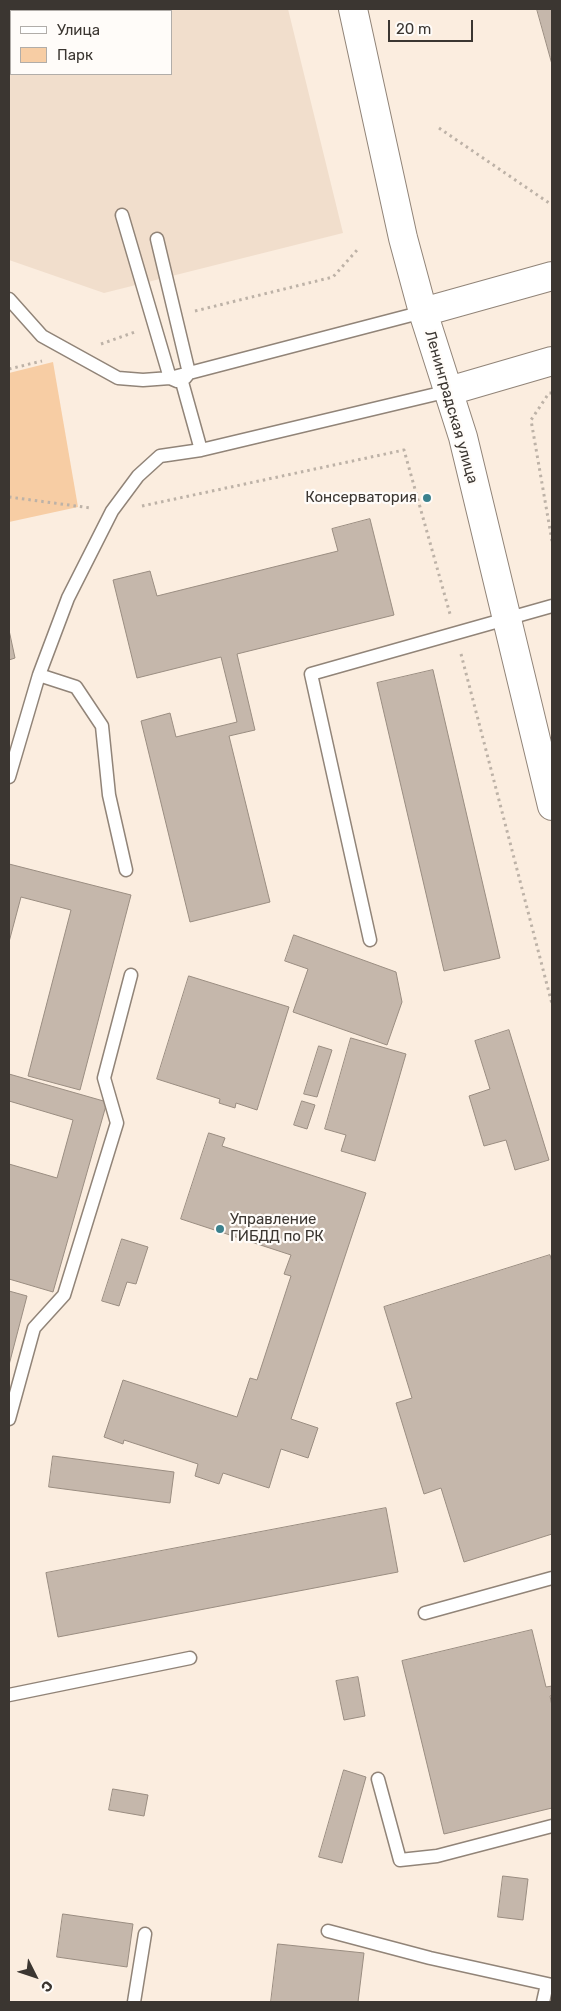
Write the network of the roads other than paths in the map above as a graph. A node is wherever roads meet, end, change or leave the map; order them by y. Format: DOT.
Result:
graph roads {
  1 [pos="353,9"];
  2 [pos="122,215"];
  3 [pos="156,239"];
  4 [pos="552,276"];
  5 [pos="9,299"];
  6 [pos="423,312"];
  7 [pos="552,361"];
  8 [pos="180,378"];
  9 [pos="449,391"];
  10 [pos="201,450"];
  11 [pos="552,606"];
  12 [pos="507,620"];
  13 [pos="39,675"];
  14 [pos="9,777"];
  15 [pos="552,806"];
  16 [pos="126,870"];
  17 [pos="370,940"];
  18 [pos="131,975"];
  19 [pos="9,1419"];
  20 [pos="552,1578"];
  21 [pos="425,1613"];
  22 [pos="190,1658"];
  23 [pos="9,1695"];
  24 [pos="378,1779"];
  25 [pos="552,1826"];
  26 [pos="328,1931"];
  27 [pos="145,1934"];
  28 [pos="550,1985"];
  29 [pos="134,2002"];
  30 [pos="542,2002"];
  1 -- 6 [label="main road, Ленинградская улица"];
  2 -- 8 [label="lane"];
  3 -- 8 [label="lane"];
  4 -- 6 [label="main road"];
  5 -- 8 [label="lane"];
  6 -- 8 [label="lane"];
  6 -- 9 [label="main road, Ленинградская улица"];
  7 -- 9 [label="main road"];
  8 -- 10 [label="lane"];
  9 -- 10 [label="lane"];
  9 -- 12 [label="main road, Ленинградская улица"];
  10 -- 13 [label="lane"];
  11 -- 12 [label="lane"];
  12 -- 15 [label="main road, Ленинградская улица"];
  12 -- 17 [label="lane"];
  13 -- 14 [label="lane"];
  13 -- 16 [label="lane"];
  18 -- 19 [label="lane"];
  20 -- 21 [label="lane"];
  22 -- 23 [label="lane"];
  24 -- 25 [label="lane"];
  26 -- 28 [label="lane"];
  27 -- 29 [label="lane"];
  28 -- 30 [label="lane"];
}
